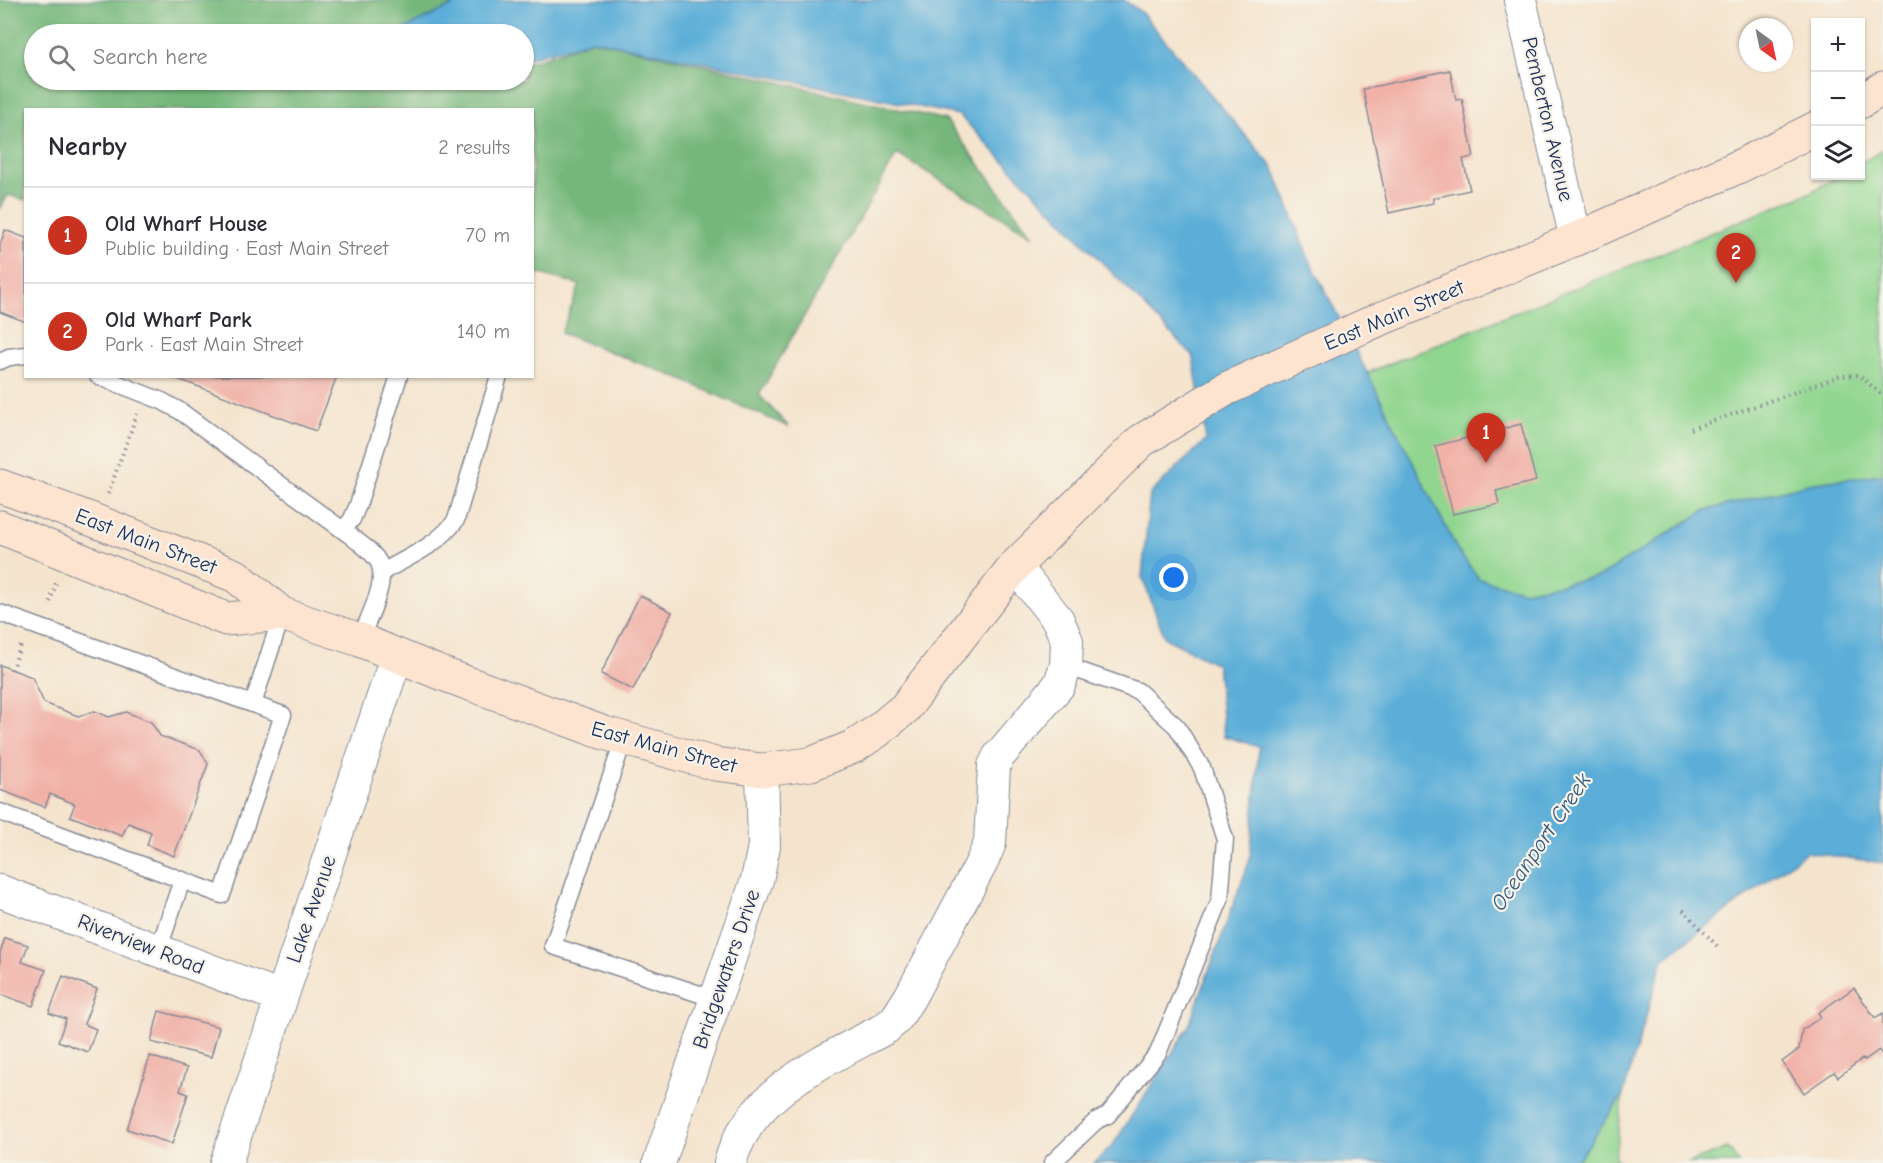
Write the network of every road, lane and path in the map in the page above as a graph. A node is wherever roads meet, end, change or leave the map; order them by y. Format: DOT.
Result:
graph roads {
  1 [pos="1520,0"];
  2 [pos="1883,88"];
  3 [pos="1865,99"];
  4 [pos="1811,130"];
  5 [pos="1576,239"];
  6 [pos="24,355"];
  7 [pos="0,361"];
  8 [pos="103,378"];
  9 [pos="398,378"];
  10 [pos="499,378"];
  11 [pos="1883,396"];
  12 [pos="139,408"];
  13 [pos="1691,429"];
  14 [pos="0,486"];
  15 [pos="108,497"];
  16 [pos="0,527"];
  17 [pos="343,530"];
  18 [pos="1015,566"];
  19 [pos="382,572"];
  20 [pos="0,614"];
  21 [pos="282,614"];
  22 [pos="360,640"];
  23 [pos="23,642"];
  24 [pos="397,656"];
  25 [pos="1066,666"];
  26 [pos="12,670"];
  27 [pos="252,704"];
  28 [pos="624,739"];
  29 [pos="762,770"];
  30 [pos="0,812"];
  31 [pos="182,880"];
  32 [pos="0,891"];
  33 [pos="1683,910"];
  34 [pos="1720,950"];
  35 [pos="158,951"];
  36 [pos="281,997"];
  37 [pos="716,999"];
  38 [pos="226,1163"];
  39 [pos="659,1163"];
  40 [pos="730,1163"];
  41 [pos="1052,1163"];
  1 -- 5 [label="street, Pemberton Avenue"];
  2 -- 3 [label="main road"];
  4 -- 5 [label="main road, East Main Street"];
  5 -- 18 [label="main road, East Main Street"];
  6 -- 7 [label="lane"];
  8 -- 17 [label="lane"];
  9 -- 17 [label="lane"];
  10 -- 19 [label="lane"];
  11 -- 13 [label="path"];
  12 -- 15 [label="path"];
  14 -- 21 [label="main road, East Main Street"];
  16 -- 21 [label="main road, East Main Street"];
  17 -- 19 [label="lane"];
  18 -- 25 [label="street"];
  18 -- 29 [label="main road, East Main Street"];
  19 -- 22 [label="lane"];
  20 -- 27 [label="lane"];
  21 -- 22 [label="main road, East Main Street"];
  21 -- 27 [label="lane"];
  22 -- 24 [label="main road, East Main Street"];
  23 -- 26 [label="path"];
  24 -- 28 [label="main road, East Main Street"];
  24 -- 36 [label="street, Lake Avenue"];
  25 -- 40 [label="street"];
  25 -- 41 [label="lane"];
  27 -- 31 [label="lane"];
  28 -- 29 [label="main road, East Main Street"];
  28 -- 37 [label="lane"];
  29 -- 37 [label="street, Bridgewaters Drive"];
  30 -- 31 [label="lane"];
  31 -- 35 [label="lane"];
  32 -- 35 [label="street, Riverview Road"];
  33 -- 34 [label="path"];
  35 -- 36 [label="street, Riverview Road"];
  36 -- 38 [label="street, Lake Avenue"];
  37 -- 39 [label="street, Bridgewaters Drive"];
}
